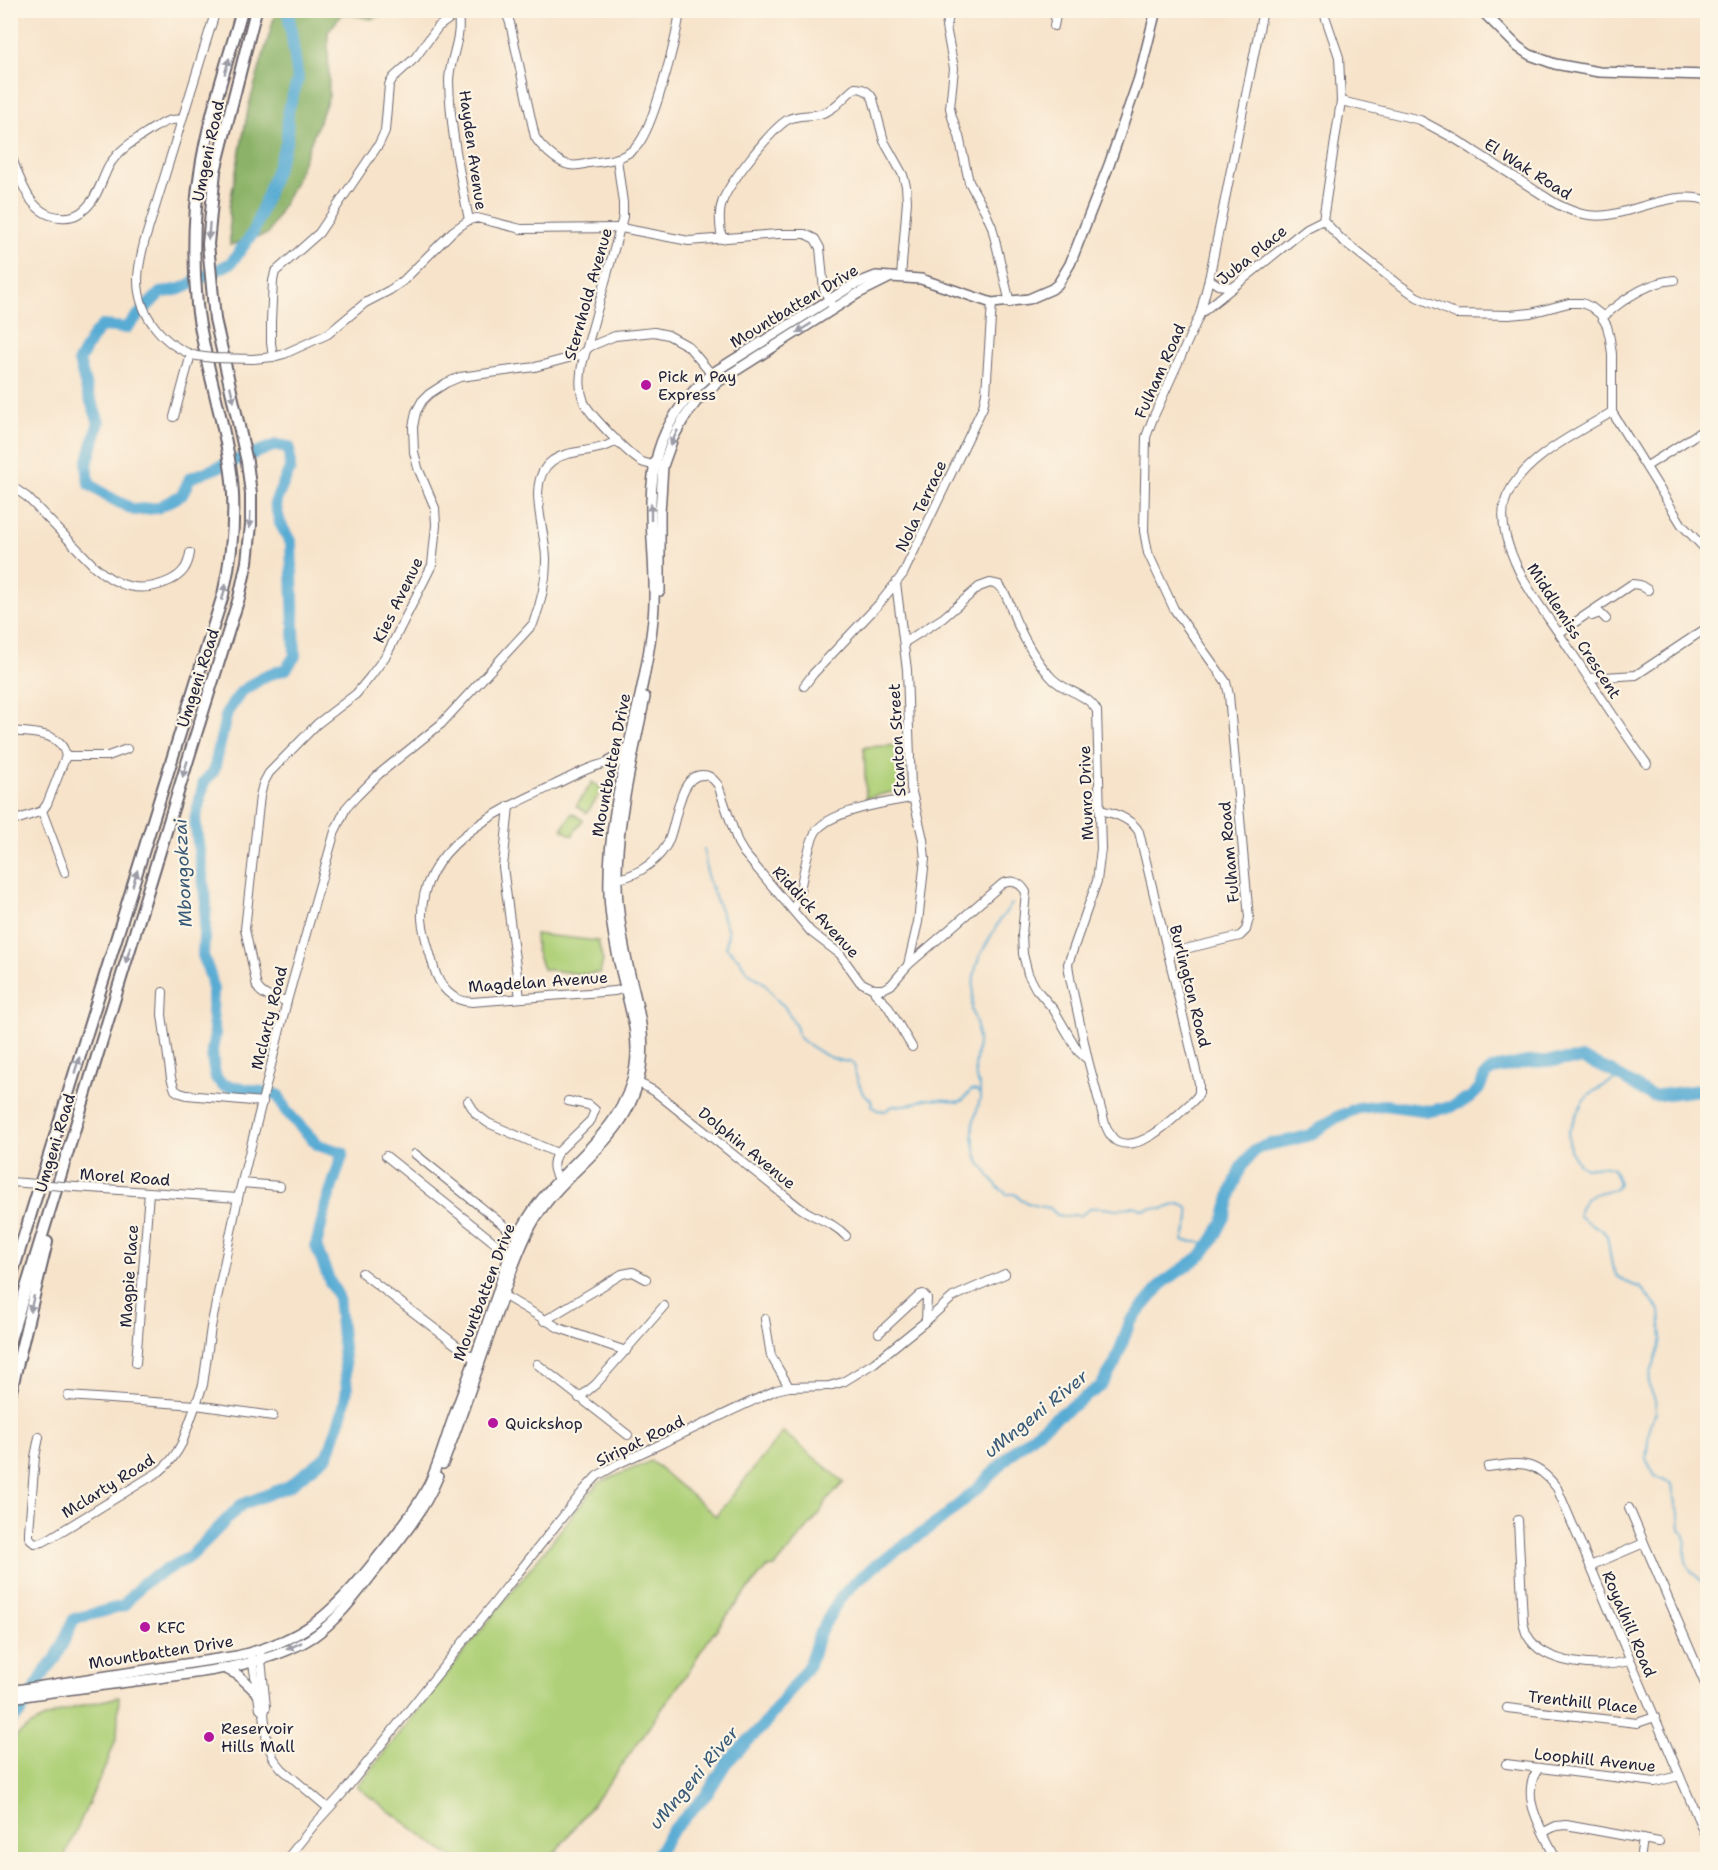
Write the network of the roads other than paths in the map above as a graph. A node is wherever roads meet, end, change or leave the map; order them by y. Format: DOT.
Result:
graph roads {
  1 [pos="216,10"];
  2 [pos="242,10"];
  3 [pos="256,10"];
  4 [pos="680,10"];
  5 [pos="951,10"];
  6 [pos="1056,10"];
  7 [pos="1156,10"];
  8 [pos="1263,10"];
  9 [pos="1323,10"];
  10 [pos="1481,10"];
  11 [pos="504,11"];
  12 [pos="459,12"];
  13 [pos="1054,26"];
  14 [pos="1707,75"];
  15 [pos="1341,101"];
  16 [pos="182,120"];
  17 [pos="10,153"];
  18 [pos="617,159"];
  19 [pos="1707,201"];
  20 [pos="469,220"];
  21 [pos="1323,220"];
  22 [pos="621,228"];
  23 [pos="722,239"];
  24 [pos="891,277"];
  25 [pos="901,277"];
  26 [pos="1209,279"];
  27 [pos="1674,280"];
  28 [pos="1233,287"];
  29 [pos="828,299"];
  30 [pos="992,303"];
  31 [pos="1010,303"];
  32 [pos="834,309"];
  33 [pos="1200,314"];
  34 [pos="1602,318"];
  35 [pos="585,352"];
  36 [pos="194,355"];
  37 [pos="273,357"];
  38 [pos="711,374"];
  39 [pos="718,382"];
  40 [pos="1612,412"];
  41 [pos="174,417"];
  42 [pos="679,417"];
  43 [pos="1707,427"];
  44 [pos="617,440"];
  45 [pos="659,466"];
  46 [pos="1647,466"];
  47 [pos="10,484"];
  48 [pos="1707,552"];
  49 [pos="190,553"];
  50 [pos="896,584"];
  51 [pos="1648,590"];
  52 [pos="1606,619"];
  53 [pos="1707,627"];
  54 [pos="1560,635"];
  55 [pos="905,642"];
  56 [pos="1589,678"];
  57 [pos="804,686"];
  58 [pos="10,731"];
  59 [pos="627,748"];
  60 [pos="128,749"];
  61 [pos="66,756"];
  62 [pos="610,761"];
  63 [pos="628,763"];
  64 [pos="1647,764"];
  65 [pos="912,798"];
  66 [pos="509,806"];
  67 [pos="1100,810"];
  68 [pos="42,811"];
  69 [pos="10,822"];
  70 [pos="65,872"];
  71 [pos="612,879"];
  72 [pos="793,909"];
  73 [pos="1168,954"];
  74 [pos="908,964"];
  75 [pos="629,987"];
  76 [pos="874,989"];
  77 [pos="163,992"];
  78 [pos="520,998"];
  79 [pos="287,1001"];
  80 [pos="10,1041"];
  81 [pos="912,1047"];
  82 [pos="10,1057"];
  83 [pos="1088,1060"];
  84 [pos="634,1082"];
  85 [pos="263,1099"];
  86 [pos="468,1101"];
  87 [pos="568,1101"];
  88 [pos="1116,1142"];
  89 [pos="70,1145"];
  90 [pos="557,1153"];
  91 [pos="414,1154"];
  92 [pos="386,1156"];
  93 [pos="558,1180"];
  94 [pos="10,1182"];
  95 [pos="242,1183"];
  96 [pos="280,1186"];
  97 [pos="149,1192"];
  98 [pos="238,1198"];
  99 [pos="846,1236"];
  100 [pos="518,1237"];
  101 [pos="510,1255"];
  102 [pos="362,1273"];
  103 [pos="1005,1274"];
  104 [pos="646,1279"];
  105 [pos="10,1281"];
  106 [pos="500,1295"];
  107 [pos="664,1306"];
  108 [pos="765,1318"];
  109 [pos="544,1321"];
  110 [pos="926,1321"];
  111 [pos="879,1333"];
  112 [pos="10,1340"];
  113 [pos="626,1351"];
  114 [pos="477,1361"];
  115 [pos="136,1363"];
  116 [pos="537,1364"];
  117 [pos="789,1387"];
  118 [pos="10,1395"];
  119 [pos="68,1396"];
  120 [pos="579,1398"];
  121 [pos="196,1405"];
  122 [pos="273,1416"];
  123 [pos="628,1436"];
  124 [pos="39,1437"];
  125 [pos="1488,1467"];
  126 [pos="1629,1508"];
  127 [pos="1518,1520"];
  128 [pos="1644,1543"];
  129 [pos="1590,1566"];
  130 [pos="257,1656"];
  131 [pos="1630,1661"];
  132 [pos="224,1668"];
  133 [pos="1707,1691"];
  134 [pos="13,1692"];
  135 [pos="257,1693"];
  136 [pos="1507,1708"];
  137 [pos="264,1713"];
  138 [pos="1655,1717"];
  139 [pos="1506,1764"];
  140 [pos="1539,1768"];
  141 [pos="1679,1776"];
  142 [pos="328,1808"];
  143 [pos="1544,1832"];
  144 [pos="1643,1839"];
  145 [pos="1659,1842"];
  146 [pos="1707,1842"];
  147 [pos="1641,1853"];
  148 [pos="286,1860"];
  149 [pos="1557,1860"];
  1 -- 16 [label="street"];
  105 -- 2 [label="highway, Umgeni Road, one-way"];
  3 -- 89 [label="highway, Umgeni Road, one-way"];
  4 -- 18 [label="street"];
  5 -- 31 [label="street"];
  6 -- 13 [label="street"];
  7 -- 31 [label="main road, Mountbatten Drive"];
  8 -- 26 [label="street, Fulham Road"];
  9 -- 15 [label="street"];
  10 -- 14 [label="main road"];
  11 -- 18 [label="street"];
  12 -- 20 [label="street, Hayden Avenue"];
  12 -- 37 [label="street"];
  15 -- 19 [label="street, El Wak Road"];
  15 -- 21 [label="street"];
  16 -- 17 [label="street"];
  16 -- 36 [label="street"];
  18 -- 22 [label="street, Sternhold Avenue"];
  20 -- 22 [label="street"];
  20 -- 37 [label="street"];
  21 -- 28 [label="street, Juba Place"];
  21 -- 34 [label="street"];
  22 -- 23 [label="street"];
  22 -- 35 [label="street, Sternhold Avenue"];
  23 -- 25 [label="street"];
  23 -- 29 [label="street"];
  24 -- 25 [label="main road, Mountbatten Drive"];
  24 -- 29 [label="main road, Mountbatten Drive"];
  24 -- 32 [label="main road, Mountbatten Drive"];
  25 -- 30 [label="main road, Mountbatten Drive"];
  26 -- 28 [label="street"];
  26 -- 33 [label="street, Fulham Road"];
  27 -- 34 [label="street"];
  28 -- 33 [label="street, Juba Place"];
  29 -- 32 [label="street"];
  29 -- 38 [label="main road, Mountbatten Drive"];
  30 -- 31 [label="main road, Mountbatten Drive"];
  30 -- 50 [label="street, Nola Terrace"];
  32 -- 39 [label="main road, Mountbatten Drive, one-way"];
  33 -- 73 [label="street, Fulham Road"];
  34 -- 40 [label="street"];
  35 -- 38 [label="street, Kies Avenue"];
  35 -- 44 [label="street, Sternhold Avenue"];
  35 -- 79 [label="street, Kies Avenue"];
  36 -- 37 [label="street, bridge"];
  36 -- 41 [label="street"];
  38 -- 39 [label="street, Kies Avenue"];
  38 -- 42 [label="main road, Mountbatten Drive"];
  39 -- 42 [label="main road, Mountbatten Drive"];
  40 -- 46 [label="street"];
  40 -- 54 [label="street, Middlemiss Crescent"];
  42 -- 45 [label="main road, Mountbatten Drive"];
  43 -- 46 [label="street"];
  44 -- 45 [label="street, Sternhold Avenue"];
  44 -- 79 [label="street, Mclarty Road"];
  59 -- 45 [label="main road, Mountbatten Drive, one-way"];
  45 -- 63 [label="main road, Mountbatten Drive"];
  46 -- 48 [label="street"];
  47 -- 49 [label="street"];
  50 -- 55 [label="street, Stanton Street"];
  50 -- 57 [label="street, Nola Terrace"];
  51 -- 54 [label="street"];
  52 -- 54 [label="street"];
  53 -- 56 [label="street"];
  54 -- 56 [label="street, Middlemiss Crescent"];
  55 -- 65 [label="street, Stanton Street"];
  55 -- 67 [label="street, Munro Drive"];
  56 -- 64 [label="street, Middlemiss Crescent"];
  58 -- 61 [label="street"];
  59 -- 62 [label="main road"];
  59 -- 63 [label="main road, Mountbatten Drive"];
  60 -- 61 [label="street"];
  61 -- 68 [label="street"];
  62 -- 63 [label="street, Magdelan Avenue"];
  62 -- 66 [label="street, Magdelan Avenue"];
  63 -- 71 [label="main road, Mountbatten Drive"];
  65 -- 72 [label="street"];
  65 -- 74 [label="street, Stanton Street"];
  66 -- 78 [label="street"];
  66 -- 78 [label="street, Magdelan Avenue"];
  67 -- 73 [label="street, Burlington Road"];
  67 -- 83 [label="street, Munro Drive"];
  68 -- 69 [label="street"];
  68 -- 70 [label="street"];
  71 -- 72 [label="street, Riddick Avenue"];
  71 -- 75 [label="main road, Mountbatten Drive"];
  72 -- 76 [label="street, Riddick Avenue"];
  73 -- 88 [label="street, Burlington Road"];
  74 -- 76 [label="street"];
  74 -- 83 [label="street"];
  75 -- 78 [label="street, Magdelan Avenue"];
  75 -- 84 [label="main road, Mountbatten Drive"];
  76 -- 81 [label="street, Riddick Avenue"];
  77 -- 85 [label="street"];
  79 -- 85 [label="street, Mclarty Road"];
  80 -- 82 [label="street"];
  83 -- 88 [label="street, Munro Drive"];
  84 -- 93 [label="main road, Mountbatten Drive"];
  84 -- 99 [label="street, Dolphin Avenue"];
  84 -- 106 [label="main road, Mountbatten Drive"];
  85 -- 95 [label="street, Mclarty Road"];
  86 -- 90 [label="street"];
  87 -- 90 [label="street"];
  89 -- 112 [label="highway, Umgeni Road"];
  89 -- 118 [label="highway, one-way"];
  90 -- 93 [label="street"];
  91 -- 100 [label="street"];
  92 -- 101 [label="street"];
  93 -- 100 [label="main road, Mountbatten Drive"];
  94 -- 97 [label="street, Morel Road, bridge"];
  95 -- 96 [label="street"];
  95 -- 98 [label="street, Mclarty Road"];
  97 -- 98 [label="street, Morel Road"];
  97 -- 115 [label="street, Magpie Place"];
  98 -- 121 [label="street, Mclarty Road"];
  100 -- 101 [label="main road, Mountbatten Drive"];
  101 -- 106 [label="main road, Mountbatten Drive"];
  102 -- 114 [label="street"];
  103 -- 110 [label="street, Siripat Road"];
  104 -- 109 [label="street"];
  106 -- 109 [label="street"];
  106 -- 114 [label="main road, Mountbatten Drive"];
  107 -- 113 [label="street"];
  108 -- 117 [label="street"];
  109 -- 113 [label="street"];
  110 -- 111 [label="street"];
  110 -- 117 [label="street, Siripat Road"];
  113 -- 120 [label="street"];
  114 -- 130 [label="main road, Mountbatten Drive"];
  116 -- 120 [label="street"];
  117 -- 142 [label="street, Siripat Road"];
  119 -- 121 [label="street"];
  120 -- 123 [label="street"];
  121 -- 122 [label="street"];
  121 -- 124 [label="street, Mclarty Road"];
  125 -- 129 [label="street, Royalhill Road"];
  126 -- 128 [label="street"];
  127 -- 131 [label="street"];
  128 -- 129 [label="street"];
  128 -- 133 [label="street"];
  129 -- 131 [label="street, Royalhill Road"];
  130 -- 132 [label="main road, Mountbatten Drive"];
  130 -- 134 [label="main road, Mountbatten Drive"];
  130 -- 135 [label="street"];
  130 -- 137 [label="street"];
  131 -- 138 [label="street, Royalhill Road"];
  132 -- 134 [label="main road, Mountbatten Drive"];
  132 -- 135 [label="main road"];
  135 -- 137 [label="street"];
  136 -- 138 [label="street, Trenthill Place"];
  137 -- 142 [label="street"];
  138 -- 141 [label="street, Royalhill Road"];
  139 -- 140 [label="street, Loophill Avenue"];
  140 -- 141 [label="street, Loophill Avenue"];
  140 -- 143 [label="street"];
  141 -- 146 [label="street, Royalhill Road"];
  142 -- 148 [label="street, Siripat Road"];
  143 -- 144 [label="street"];
  143 -- 149 [label="street"];
  144 -- 145 [label="street"];
  144 -- 147 [label="street"];
}
